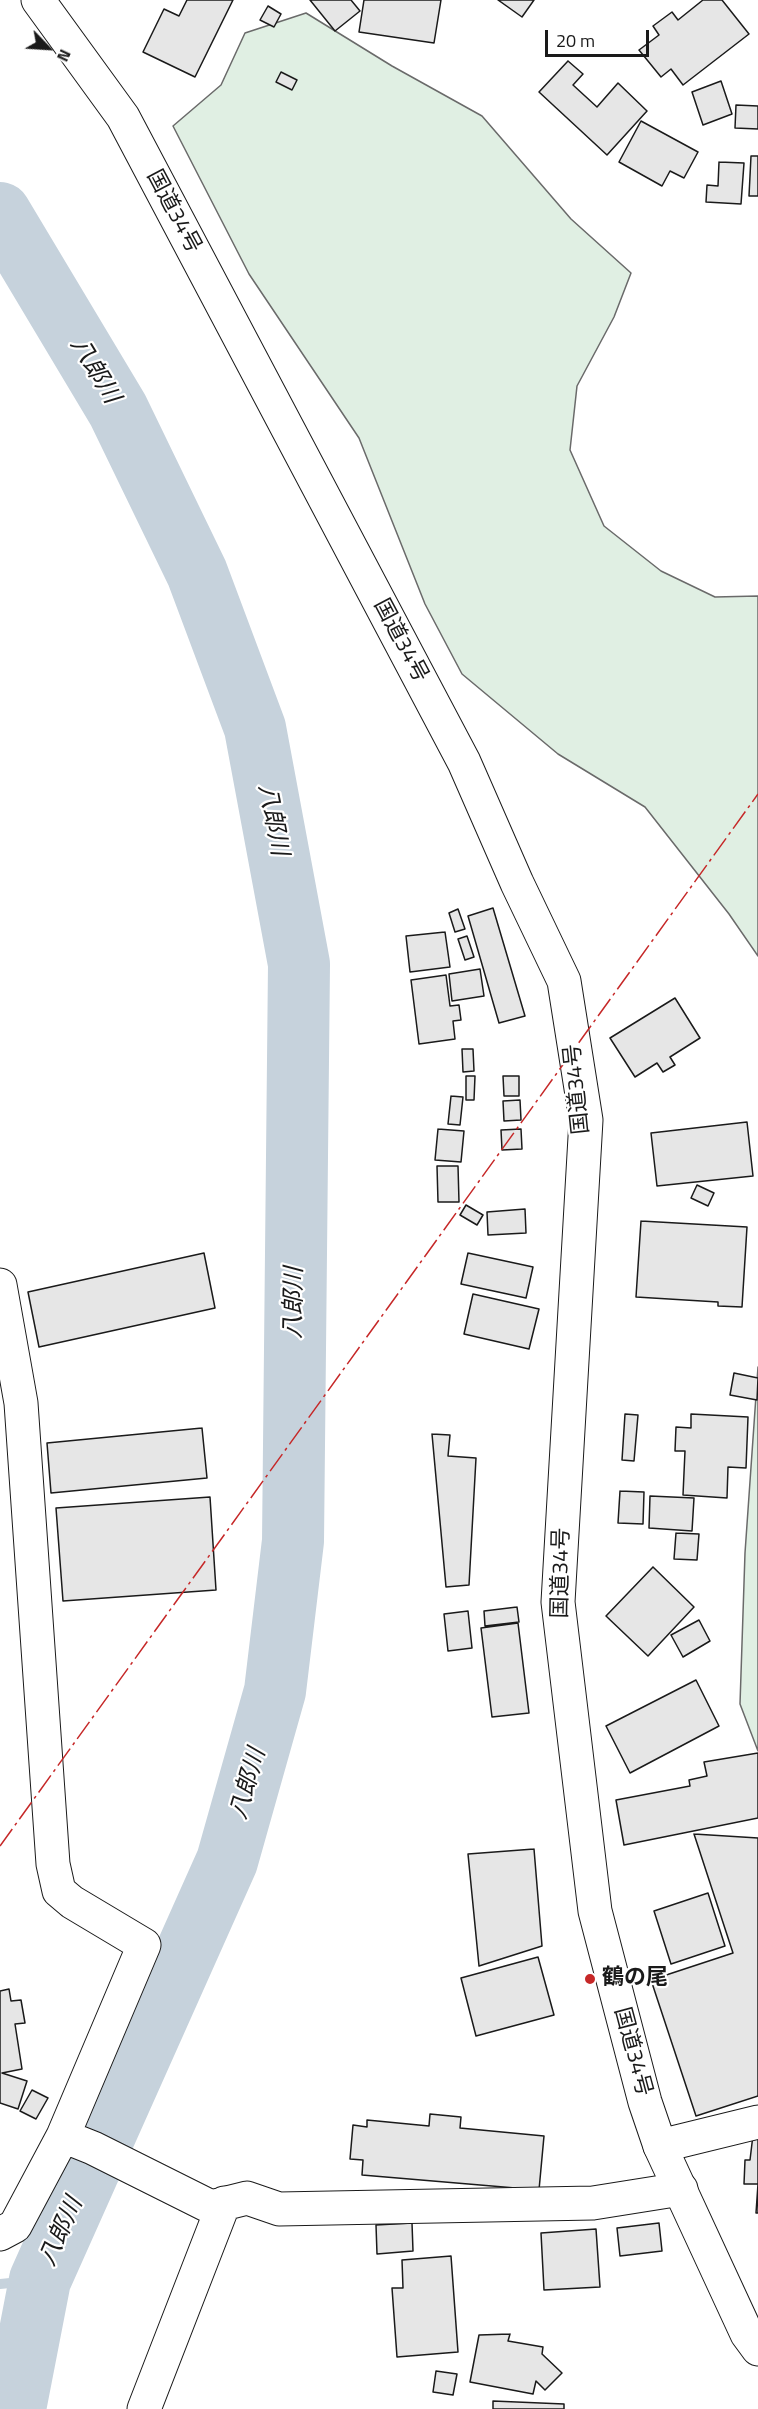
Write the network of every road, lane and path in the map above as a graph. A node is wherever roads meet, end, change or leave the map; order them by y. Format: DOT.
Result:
graph roads {
  1 [pos="38,0"];
  2 [pos="0,1285"];
  3 [pos="758,2122"];
  4 [pos="63,2136"];
  5 [pos="660,2146"];
  6 [pos="681,2189"];
  7 [pos="218,2205"];
  8 [pos="0,2234"];
  9 [pos="758,2349"];
  10 [pos="144,2409"];
  1 -- 5 [label="main road, 国道34号"];
  2 -- 4 [label="main road"];
  3 -- 5 [label="main road"];
  4 -- 7 [label="main road"];
  4 -- 8 [label="main road"];
  5 -- 6 [label="main road, 国道34号"];
  6 -- 7 [label="main road"];
  6 -- 9 [label="main road, 国道34号"];
  7 -- 10 [label="main road"];
}
